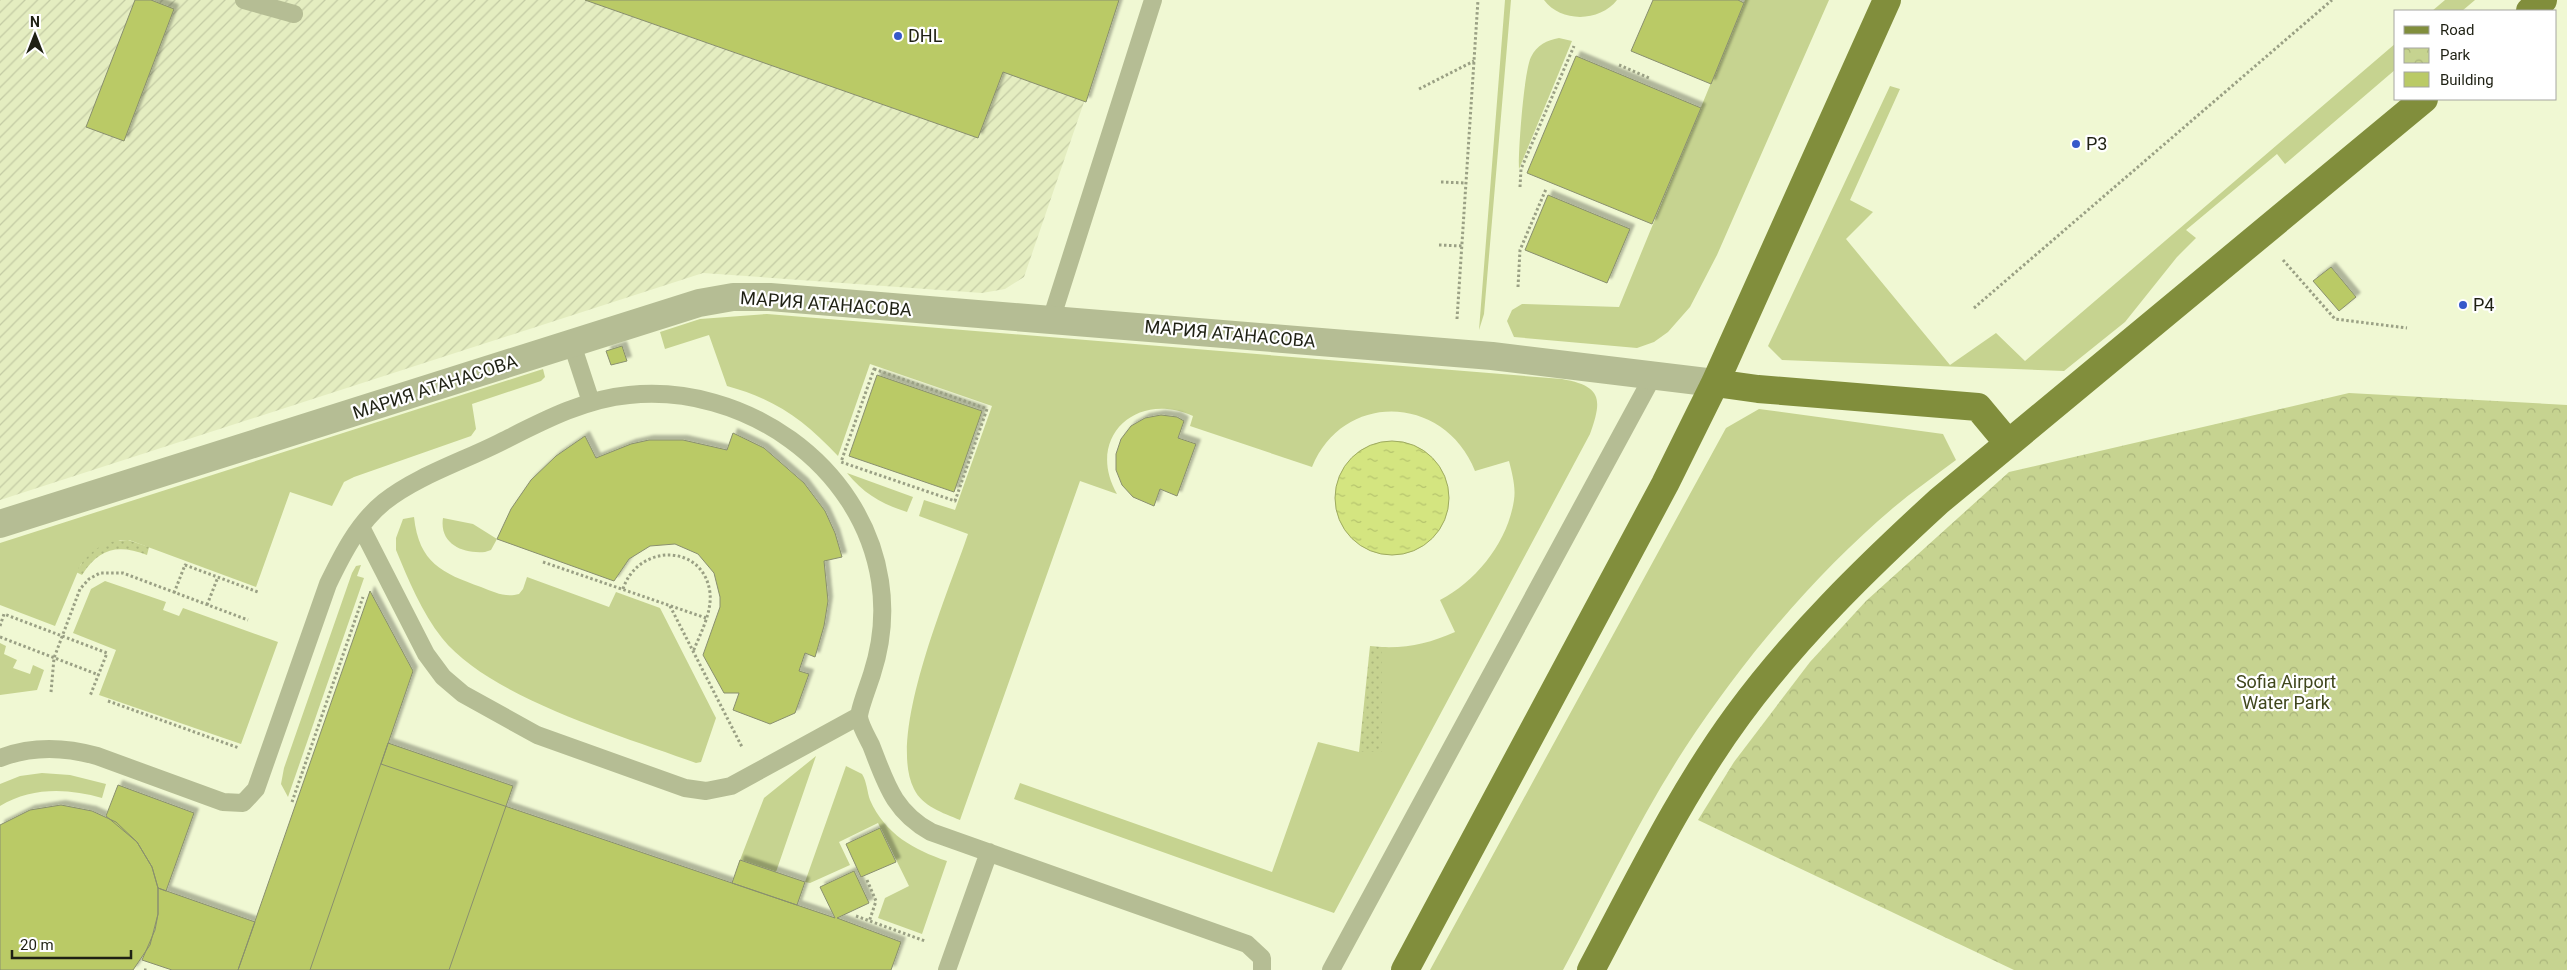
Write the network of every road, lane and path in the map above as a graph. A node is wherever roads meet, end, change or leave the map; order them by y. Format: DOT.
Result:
graph roads {
  1 [pos="244,0"];
  2 [pos="1152,0"];
  3 [pos="1478,0"];
  4 [pos="1887,0"];
  5 [pos="2332,0"];
  6 [pos="2543,0"];
  7 [pos="2531,10"];
  8 [pos="294,14"];
  9 [pos="1574,46"];
  10 [pos="1474,61"];
  11 [pos="1619,66"];
  12 [pos="1648,78"];
  13 [pos="1419,89"];
  14 [pos="2423,100"];
  15 [pos="1441,182"];
  16 [pos="1466,183"];
  17 [pos="1520,187"];
  18 [pos="1546,189"];
  19 [pos="2261,234"];
  20 [pos="1439,245"];
  21 [pos="1462,246"];
  22 [pos="1518,287"];
  23 [pos="1974,308"];
  24 [pos="1051,320"];
  25 [pos="1457,328"];
  26 [pos="2407,328"];
  27 [pos="572,344"];
  28 [pos="1653,376"];
  29 [pos="1715,383"];
  30 [pos="591,402"];
  31 [pos="2008,443"];
  32 [pos="841,462"];
  33 [pos="0,524"];
  34 [pos="361,527"];
  35 [pos="543,562"];
  36 [pos="218,577"];
  37 [pos="623,589"];
  38 [pos="258,592"];
  39 [pos="174,593"];
  40 [pos="364,596"];
  41 [pos="207,605"];
  42 [pos="670,605"];
  43 [pos="706,618"];
  44 [pos="248,620"];
  45 [pos="0,626"];
  46 [pos="62,636"];
  47 [pos="0,637"];
  48 [pos="693,652"];
  49 [pos="54,658"];
  50 [pos="99,675"];
  51 [pos="51,692"];
  52 [pos="90,696"];
  53 [pos="108,701"];
  54 [pos="859,716"];
  55 [pos="245,750"];
  56 [pos="745,754"];
  57 [pos="0,758"];
  58 [pos="292,802"];
  59 [pos="989,852"];
  60 [pos="867,880"];
  61 [pos="856,916"];
  62 [pos="869,922"];
  63 [pos="925,942"];
  64 [pos="144,970"];
  65 [pos="148,970"];
  66 [pos="947,970"];
  67 [pos="1262,970"];
  68 [pos="1330,970"];
  69 [pos="1405,970"];
  70 [pos="1591,970"];
  1 -- 8 [label="lane"];
  2 -- 24 [label="lane"];
  3 -- 10 [label="path"];
  4 -- 29 [label="main road"];
  5 -- 23 [label="path"];
  6 -- 7 [label="main road"];
  9 -- 17 [label="path"];
  10 -- 13 [label="path"];
  10 -- 16 [label="path"];
  11 -- 12 [label="path"];
  14 -- 19 [label="main road"];
  15 -- 16 [label="path"];
  16 -- 21 [label="path"];
  18 -- 22 [label="path"];
  19 -- 26 [label="path"];
  19 -- 31 [label="main road"];
  20 -- 21 [label="path"];
  21 -- 25 [label="path"];
  24 -- 27 [label="street, МАРИЯ АТАНАСОВА"];
  24 -- 28 [label="street, МАРИЯ АТАНАСОВА"];
  27 -- 30 [label="lane"];
  27 -- 33 [label="street, МАРИЯ АТАНАСОВА"];
  28 -- 29 [label="street, МАРИЯ АТАНАСОВА"];
  28 -- 68 [label="lane"];
  29 -- 31 [label="main road"];
  29 -- 69 [label="main road"];
  30 -- 34 [label="lane"];
  30 -- 54 [label="lane"];
  31 -- 70 [label="main road"];
  32 -- 32 [label="path"];
  34 -- 54 [label="lane"];
  34 -- 57 [label="lane"];
  35 -- 37 [label="path"];
  36 -- 38 [label="path"];
  36 -- 39 [label="path"];
  36 -- 41 [label="path"];
  37 -- 42 [label="path"];
  37 -- 43 [label="path"];
  39 -- 41 [label="path"];
  39 -- 46 [label="path"];
  40 -- 58 [label="path"];
  41 -- 44 [label="path"];
  42 -- 43 [label="path"];
  42 -- 48 [label="path"];
  43 -- 48 [label="path"];
  45 -- 46 [label="path"];
  46 -- 49 [label="path"];
  46 -- 50 [label="path"];
  47 -- 49 [label="path"];
  48 -- 56 [label="path"];
  49 -- 50 [label="path"];
  49 -- 51 [label="path"];
  50 -- 52 [label="path"];
  53 -- 55 [label="path"];
  54 -- 59 [label="lane"];
  59 -- 66 [label="lane"];
  59 -- 67 [label="lane"];
  60 -- 62 [label="path"];
  61 -- 62 [label="path"];
  62 -- 63 [label="path"];
  64 -- 65 [label="path"];
}
